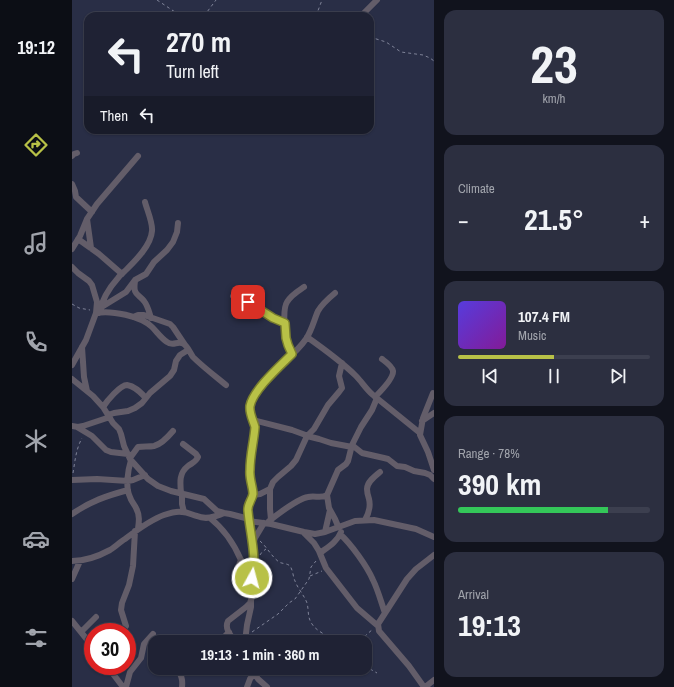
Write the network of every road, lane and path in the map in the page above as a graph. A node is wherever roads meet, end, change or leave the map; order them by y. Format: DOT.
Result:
graph roads {
  1 [pos="157,0"];
  2 [pos="216,0"];
  3 [pos="322,0"];
  4 [pos="377,0"];
  5 [pos="175,12"];
  6 [pos="207,12"];
  7 [pos="318,12"];
  8 [pos="365,12"];
  9 [pos="374,38"];
  10 [pos="434,61"];
  11 [pos="138,156"];
  12 [pos="72,184"];
  13 [pos="145,202"];
  14 [pos="92,212"];
  15 [pos="88,219"];
  16 [pos="178,223"];
  17 [pos="78,239"];
  18 [pos="91,248"];
  19 [pos="72,249"];
  20 [pos="72,267"];
  21 [pos="122,274"];
  22 [pos="135,280"];
  23 [pos="304,287"];
  24 [pos="335,293"];
  25 [pos="233,296"];
  26 [pos="72,304"];
  27 [pos="98,311"];
  28 [pos="133,317"];
  29 [pos="151,318"];
  30 [pos="285,323"];
  31 [pos="307,337"];
  32 [pos="82,347"];
  33 [pos="187,348"];
  34 [pos="292,354"];
  35 [pos="382,359"];
  36 [pos="342,363"];
  37 [pos="72,365"];
  38 [pos="72,379"];
  39 [pos="226,385"];
  40 [pos="87,391"];
  41 [pos="433,393"];
  42 [pos="146,398"];
  43 [pos="376,398"];
  44 [pos="104,408"];
  45 [pos="434,413"];
  46 [pos="109,416"];
  47 [pos="253,420"];
  48 [pos="97,421"];
  49 [pos="422,421"];
  50 [pos="74,427"];
  51 [pos="173,431"];
  52 [pos="86,433"];
  53 [pos="420,433"];
  54 [pos="307,436"];
  55 [pos="183,444"];
  56 [pos="352,446"];
  57 [pos="130,457"];
  58 [pos="434,469"];
  59 [pos="380,472"];
  60 [pos="421,472"];
  61 [pos="145,475"];
  62 [pos="434,479"];
  63 [pos="72,480"];
  64 [pos="128,481"];
  65 [pos="270,488"];
  66 [pos="128,490"];
  67 [pos="182,493"];
  68 [pos="253,495"];
  69 [pos="327,495"];
  70 [pos="330,510"];
  71 [pos="184,512"];
  72 [pos="224,513"];
  73 [pos="72,514"];
  74 [pos="210,518"];
  75 [pos="249,520"];
  76 [pos="365,520"];
  77 [pos="267,522"];
  78 [pos="345,524"];
  79 [pos="338,526"];
  80 [pos="136,530"];
  81 [pos="303,532"];
  82 [pos="325,532"];
  83 [pos="340,534"];
  84 [pos="256,538"];
  85 [pos="434,538"];
  86 [pos="253,546"];
  87 [pos="320,554"];
  88 [pos="434,555"];
  89 [pos="72,561"];
  90 [pos="80,561"];
  91 [pos="326,568"];
  92 [pos="310,576"];
  93 [pos="72,579"];
  94 [pos="252,588"];
  95 [pos="300,590"];
  96 [pos="252,598"];
  97 [pos="385,613"];
  98 [pos="96,617"];
  99 [pos="72,621"];
  100 [pos="125,623"];
  101 [pos="377,625"];
  102 [pos="81,632"];
  103 [pos="229,632"];
  104 [pos="153,634"];
  105 [pos="226,635"];
  106 [pos="231,635"];
  107 [pos="245,635"];
  108 [pos="251,635"];
  109 [pos="326,635"];
  110 [pos="366,635"];
  111 [pos="84,636"];
  112 [pos="136,665"];
  113 [pos="372,670"];
  114 [pos="377,673"];
  115 [pos="115,675"];
  116 [pos="129,675"];
  117 [pos="181,675"];
  118 [pos="250,675"];
  119 [pos="254,675"];
  120 [pos="434,680"];
  121 [pos="125,687"];
  122 [pos="182,687"];
  123 [pos="248,687"];
  124 [pos="267,687"];
  125 [pos="424,687"];
  1 -- 5 [label="path"];
  2 -- 6 [label="path"];
  3 -- 7 [label="path"];
  4 -- 8 [label="street"];
  9 -- 10 [label="path"];
  11 -- 14 [label="street"];
  12 -- 14 [label="street"];
  13 -- 21 [label="street"];
  14 -- 15 [label="street"];
  15 -- 17 [label="street"];
  15 -- 18 [label="street"];
  16 -- 22 [label="street"];
  17 -- 18 [label="street"];
  17 -- 19 [label="street"];
  18 -- 21 [label="street"];
  20 -- 27 [label="street"];
  21 -- 27 [label="street"];
  22 -- 27 [label="street"];
  22 -- 29 [label="street"];
  23 -- 30 [label="street"];
  24 -- 31 [label="street"];
  25 -- 30 [label="street"];
  26 -- 27 [label="path"];
  27 -- 28 [label="street"];
  27 -- 32 [label="street"];
  28 -- 29 [label="street"];
  28 -- 33 [label="street"];
  29 -- 33 [label="street"];
  30 -- 34 [label="street"];
  31 -- 34 [label="street"];
  31 -- 36 [label="street"];
  32 -- 37 [label="street"];
  32 -- 40 [label="street"];
  33 -- 39 [label="street"];
  33 -- 42 [label="street"];
  34 -- 47 [label="street"];
  35 -- 43 [label="street"];
  36 -- 43 [label="street"];
  36 -- 54 [label="street"];
  38 -- 40 [label="street"];
  40 -- 44 [label="street"];
  41 -- 49 [label="street"];
  42 -- 44 [label="street"];
  42 -- 46 [label="street"];
  43 -- 53 [label="street"];
  43 -- 56 [label="street"];
  44 -- 46 [label="street"];
  44 -- 48 [label="street"];
  45 -- 49 [label="street"];
  46 -- 48 [label="street"];
  46 -- 57 [label="street"];
  47 -- 54 [label="street"];
  47 -- 68 [label="street"];
  48 -- 50 [label="street"];
  49 -- 53 [label="street"];
  50 -- 52 [label="street"];
  51 -- 57 [label="street"];
  52 -- 57 [label="street"];
  52 -- 63 [label="path"];
  53 -- 58 [label="street"];
  54 -- 56 [label="street"];
  54 -- 65 [label="street"];
  55 -- 67 [label="street"];
  56 -- 60 [label="street"];
  56 -- 69 [label="street"];
  57 -- 61 [label="street"];
  57 -- 64 [label="street"];
  58 -- 60 [label="street"];
  59 -- 76 [label="street"];
  60 -- 62 [label="street"];
  61 -- 64 [label="street"];
  61 -- 67 [label="street"];
  63 -- 64 [label="street"];
  64 -- 66 [label="street"];
  65 -- 68 [label="street"];
  65 -- 77 [label="street"];
  66 -- 73 [label="street"];
  66 -- 80 [label="street"];
  67 -- 71 [label="street"];
  67 -- 72 [label="street"];
  68 -- 75 [label="street"];
  69 -- 70 [label="street"];
  69 -- 77 [label="street"];
  70 -- 79 [label="street"];
  70 -- 82 [label="street"];
  71 -- 74 [label="street"];
  71 -- 80 [label="street"];
  72 -- 74 [label="street"];
  72 -- 75 [label="street"];
  74 -- 94 [label="street"];
  75 -- 77 [label="street"];
  75 -- 86 [label="street"];
  76 -- 78 [label="street"];
  76 -- 85 [label="street"];
  77 -- 81 [label="street"];
  77 -- 84 [label="street"];
  78 -- 79 [label="street"];
  78 -- 83 [label="street"];
  79 -- 82 [label="street"];
  80 -- 90 [label="street"];
  80 -- 100 [label="street"];
  81 -- 82 [label="street"];
  81 -- 87 [label="street"];
  83 -- 87 [label="street"];
  83 -- 97 [label="street"];
  84 -- 86 [label="street"];
  84 -- 95 [label="path"];
  86 -- 94 [label="street"];
  87 -- 91 [label="street"];
  87 -- 92 [label="path"];
  88 -- 97 [label="street"];
  89 -- 90 [label="street"];
  90 -- 93 [label="street"];
  91 -- 92 [label="path"];
  91 -- 101 [label="street"];
  92 -- 95 [label="path"];
  94 -- 96 [label="street"];
  95 -- 108 [label="path"];
  95 -- 109 [label="path"];
  96 -- 103 [label="street"];
  96 -- 107 [label="street"];
  97 -- 101 [label="street"];
  98 -- 102 [label="street"];
  99 -- 102 [label="street"];
  101 -- 110 [label="path"];
  101 -- 125 [label="street"];
  102 -- 111 [label="street"];
  103 -- 105 [label="street"];
  103 -- 106 [label="street"];
  104 -- 112 [label="street"];
  113 -- 114 [label="path"];
  115 -- 121 [label="street"];
  116 -- 121 [label="street"];
  117 -- 122 [label="street"];
  118 -- 123 [label="street"];
  119 -- 124 [label="street"];
  120 -- 125 [label="street"];
}
